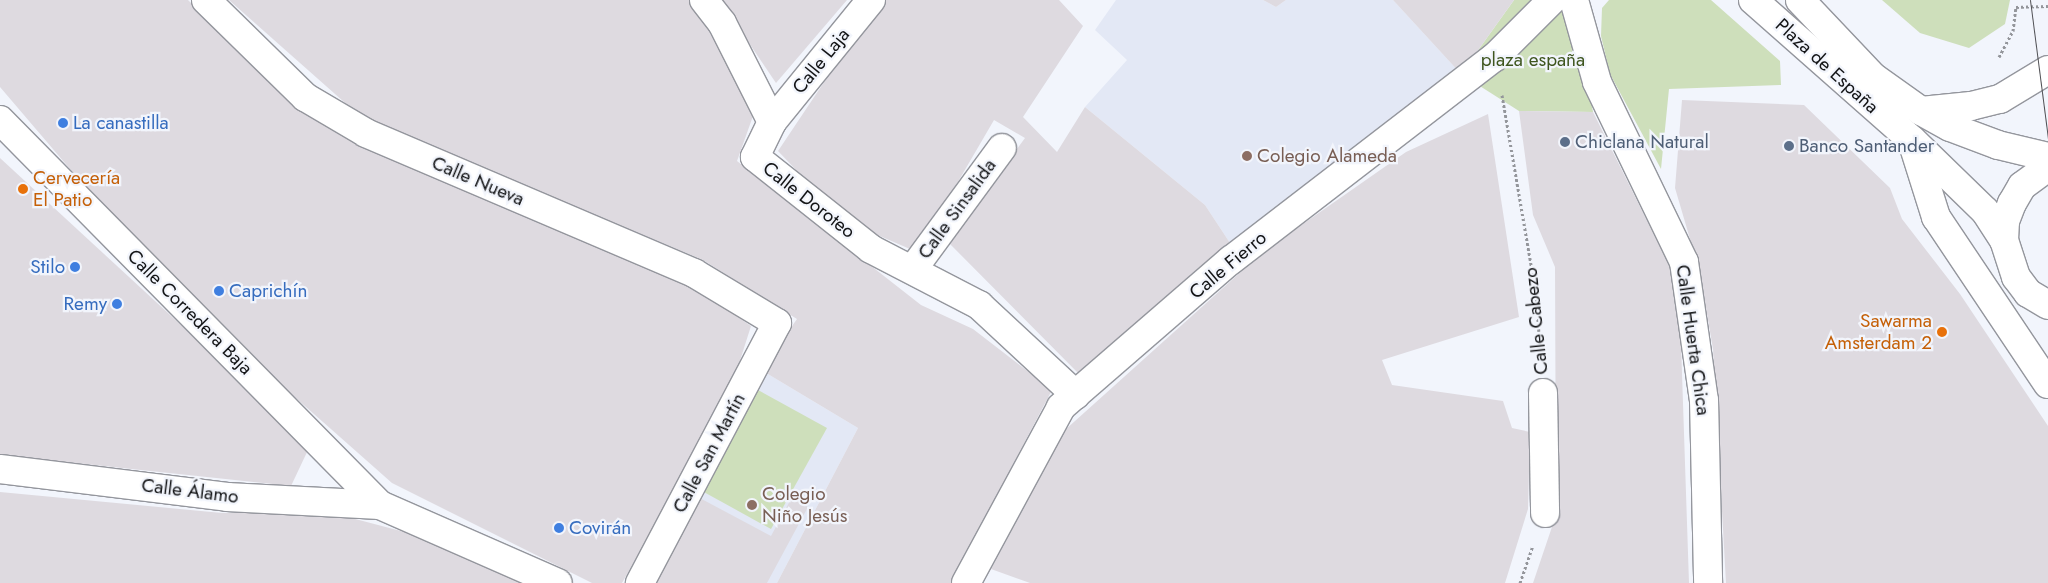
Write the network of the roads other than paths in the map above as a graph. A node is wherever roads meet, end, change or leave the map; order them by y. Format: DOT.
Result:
graph roads {
  1 [pos="206,0"];
  2 [pos="704,0"];
  3 [pos="871,0"];
  4 [pos="1552,0"];
  5 [pos="1574,0"];
  6 [pos="1752,0"];
  7 [pos="1800,0"];
  8 [pos="2048,70"];
  9 [pos="1921,111"];
  10 [pos="0,120"];
  11 [pos="772,122"];
  12 [pos="1912,140"];
  13 [pos="1002,148"];
  14 [pos="2048,157"];
  15 [pos="2048,167"];
  16 [pos="2004,240"];
  17 [pos="913,270"];
  18 [pos="2047,305"];
  19 [pos="777,323"];
  20 [pos="2048,384"];
  21 [pos="1543,393"];
  22 [pos="1076,395"];
  23 [pos="0,468"];
  24 [pos="380,505"];
  25 [pos="1545,513"];
  26 [pos="969,582"];
  27 [pos="558,583"];
  28 [pos="640,583"];
  29 [pos="1708,583"];
  1 -- 19 [label="street, Calle Nueva"];
  2 -- 11 [label="street"];
  3 -- 11 [label="street, Calle Laja"];
  4 -- 22 [label="street, Calle Fierro"];
  5 -- 29 [label="street, Calle Huerta Chica"];
  6 -- 12 [label="street, Plaza de España"];
  7 -- 9 [label="street, Plaza de España"];
  8 -- 9 [label="street"];
  9 -- 14 [label="street, Plaza de España"];
  10 -- 24 [label="street, Calle Corredera Baja"];
  11 -- 17 [label="street, Calle Doroteo"];
  12 -- 16 [label="street, Plaza de España"];
  12 -- 20 [label="street"];
  13 -- 17 [label="street, Calle Sinsalida"];
  15 -- 16 [label="street"];
  16 -- 18 [label="street"];
  17 -- 22 [label="street"];
  19 -- 28 [label="street, Calle San Martín"];
  21 -- 25 [label="street, Calle Cabezo"];
  22 -- 26 [label="street, Calle Fierro"];
  23 -- 24 [label="street, Calle Álamo"];
  24 -- 27 [label="street"];
}
